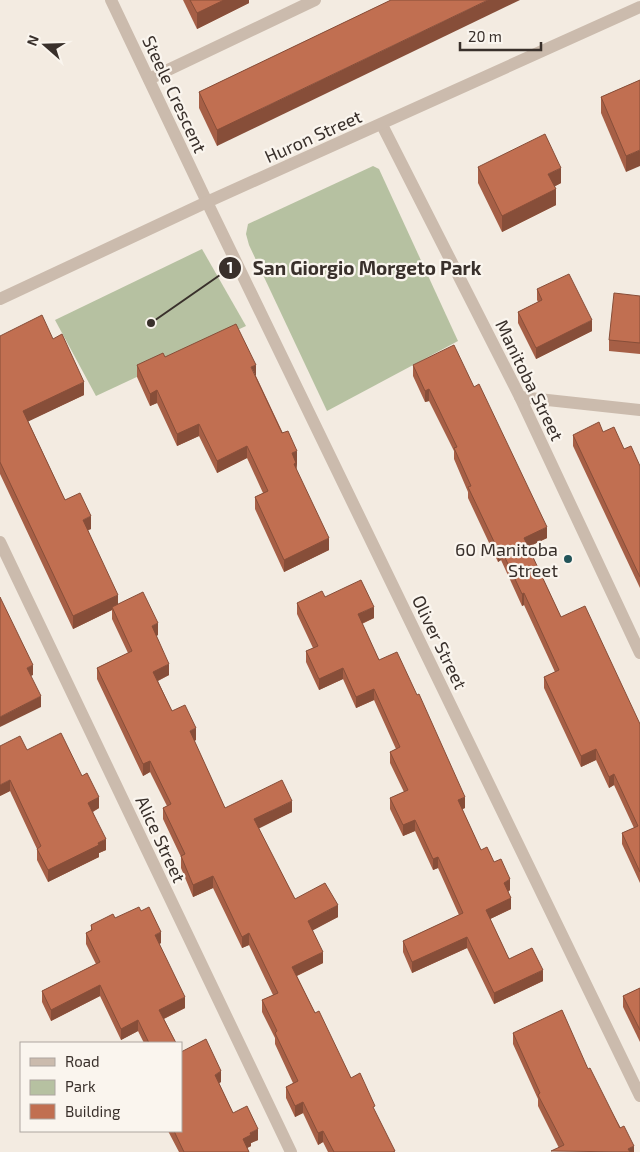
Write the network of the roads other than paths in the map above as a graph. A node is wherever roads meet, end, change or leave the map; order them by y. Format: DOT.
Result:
graph roads {
  1 [pos="111,0"];
  2 [pos="315,0"];
  3 [pos="640,7"];
  4 [pos="149,79"];
  5 [pos="382,125"];
  6 [pos="207,202"];
  7 [pos="0,298"];
  8 [pos="520,397"];
  9 [pos="640,410"];
  10 [pos="0,542"];
  11 [pos="640,653"];
  12 [pos="640,1096"];
  13 [pos="290,1152"];
  1 -- 4 [label="street, Steele Crescent"];
  2 -- 4 [label="street"];
  3 -- 5 [label="street, Huron Street"];
  4 -- 6 [label="street, Steele Crescent"];
  5 -- 6 [label="street, Huron Street"];
  5 -- 8 [label="street, Manitoba Street"];
  6 -- 7 [label="street, Huron Street"];
  6 -- 12 [label="street, Oliver Street"];
  8 -- 9 [label="street"];
  8 -- 11 [label="street, Manitoba Street"];
  10 -- 13 [label="street, Alice Street"];
}
